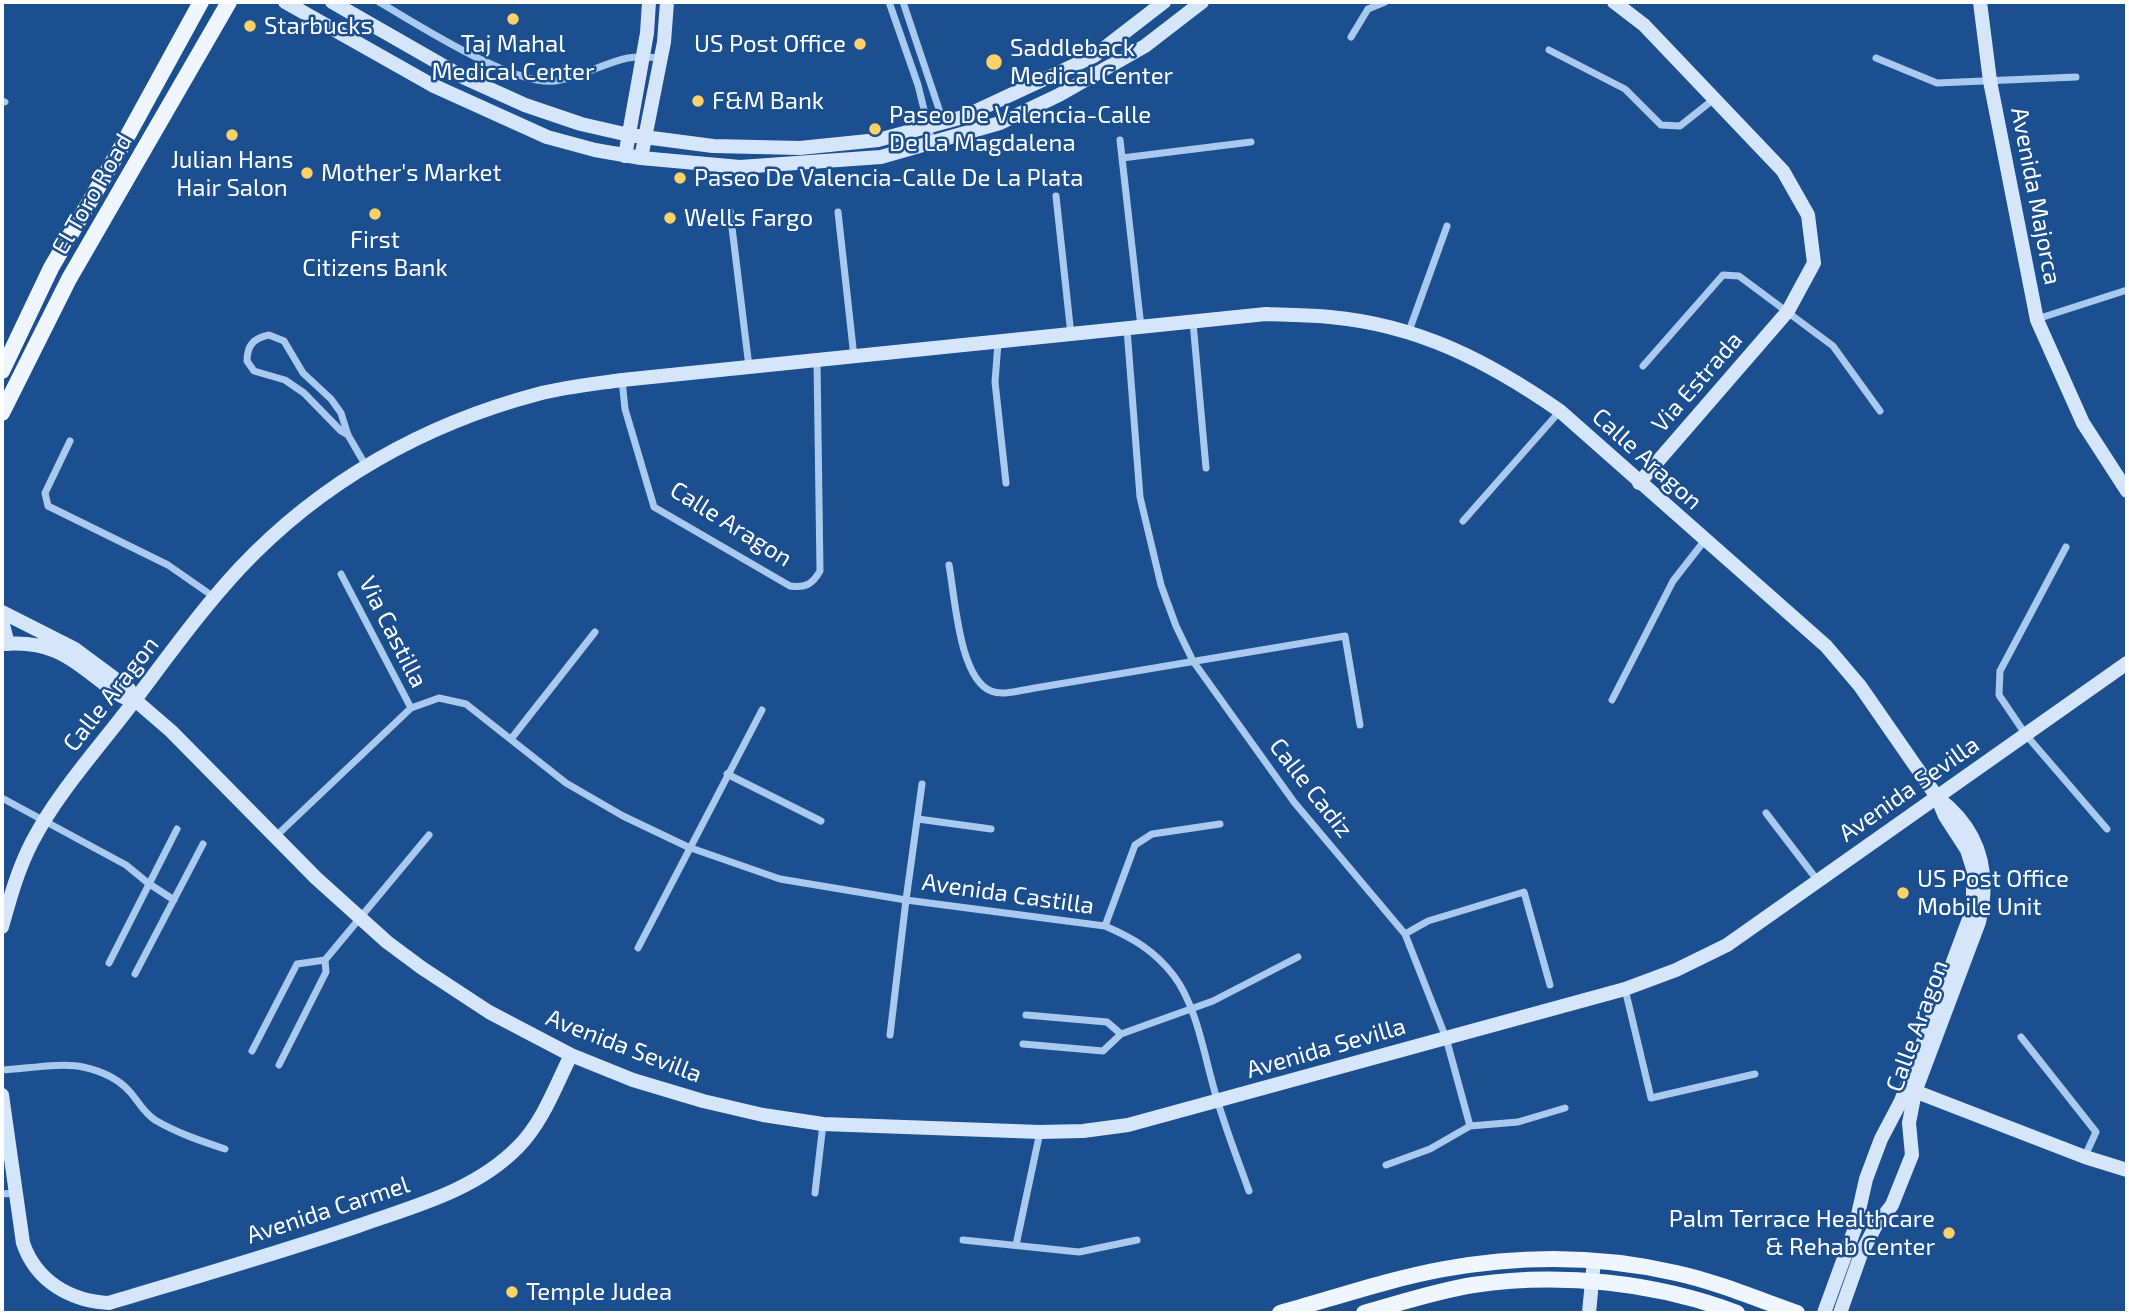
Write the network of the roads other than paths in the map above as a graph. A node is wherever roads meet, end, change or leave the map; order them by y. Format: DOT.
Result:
graph roads {
  1 [pos="201,2"];
  2 [pos="229,2"];
  3 [pos="285,2"];
  4 [pos="332,2"];
  5 [pos="351,2"];
  6 [pos="379,2"];
  7 [pos="649,2"];
  8 [pos="667,2"];
  9 [pos="889,2"];
  10 [pos="903,2"];
  11 [pos="1164,2"];
  12 [pos="1202,2"];
  13 [pos="1385,2"];
  14 [pos="1614,2"];
  15 [pos="1980,2"];
  16 [pos="388,33"];
  17 [pos="1352,37"];
  18 [pos="1549,50"];
  19 [pos="643,57"];
  20 [pos="661,58"];
  21 [pos="1876,58"];
  22 [pos="2076,77"];
  23 [pos="1990,81"];
  24 [pos="1715,99"];
  25 [pos="943,122"];
  26 [pos="927,127"];
  27 [pos="629,135"];
  28 [pos="645,137"];
  29 [pos="949,137"];
  30 [pos="1121,140"];
  31 [pos="932,142"];
  32 [pos="1251,142"];
  33 [pos="625,156"];
  34 [pos="641,158"];
  35 [pos="1122,158"];
  36 [pos="1056,196"];
  37 [pos="730,211"];
  38 [pos="838,212"];
  39 [pos="1447,226"];
  40 [pos="2127,290"];
  41 [pos="1788,311"];
  42 [pos="2036,320"];
  43 [pos="1193,322"];
  44 [pos="1134,328"];
  45 [pos="1409,331"];
  46 [pos="1071,335"];
  47 [pos="998,343"];
  48 [pos="854,357"];
  49 [pos="817,361"];
  50 [pos="1643,366"];
  51 [pos="749,368"];
  52 [pos="2,371"];
  53 [pos="622,380"];
  54 [pos="1559,411"];
  55 [pos="1880,411"];
  56 [pos="2,413"];
  57 [pos="348,435"];
  58 [pos="70,441"];
  59 [pos="366,466"];
  60 [pos="1206,468"];
  61 [pos="1006,483"];
  62 [pos="1639,483"];
  63 [pos="2127,491"];
  64 [pos="1463,521"];
  65 [pos="1705,540"];
  66 [pos="2066,547"];
  67 [pos="949,565"];
  68 [pos="341,574"];
  69 [pos="214,597"];
  70 [pos="2,612"];
  71 [pos="2,621"];
  72 [pos="595,632"];
  73 [pos="5,644"];
  74 [pos="1193,662"];
  75 [pos="2127,663"];
  76 [pos="135,700"];
  77 [pos="1612,700"];
  78 [pos="411,708"];
  79 [pos="762,710"];
  80 [pos="1360,725"];
  81 [pos="2026,735"];
  82 [pos="511,739"];
  83 [pos="727,774"];
  84 [pos="922,785"];
  85 [pos="1937,797"];
  86 [pos="2,798"];
  87 [pos="1766,813"];
  88 [pos="918,819"];
  89 [pos="44,821"];
  90 [pos="821,821"];
  91 [pos="1220,824"];
  92 [pos="177,829"];
  93 [pos="991,829"];
  94 [pos="2107,829"];
  95 [pos="429,835"];
  96 [pos="275,837"];
  97 [pos="203,844"];
  98 [pos="688,848"];
  99 [pos="1818,881"];
  100 [pos="148,883"];
  101 [pos="174,900"];
  102 [pos="906,900"];
  103 [pos="359,918"];
  104 [pos="1105,926"];
  105 [pos="2,927"];
  106 [pos="1405,934"];
  107 [pos="638,948"];
  108 [pos="1298,957"];
  109 [pos="325,960"];
  110 [pos="109,963"];
  111 [pos="135,974"];
  112 [pos="1550,985"];
  113 [pos="1625,989"];
  114 [pos="1191,1008"];
  115 [pos="1026,1015"];
  116 [pos="1121,1034"];
  117 [pos="890,1035"];
  118 [pos="2021,1037"];
  119 [pos="1446,1038"];
  120 [pos="1023,1044"];
  121 [pos="252,1052"];
  122 [pos="571,1055"];
  123 [pos="279,1065"];
  124 [pos="2,1070"];
  125 [pos="1755,1074"];
  126 [pos="1910,1090"];
  127 [pos="2,1095"];
  128 [pos="1218,1102"];
  129 [pos="1565,1108"];
  130 [pos="823,1124"];
  131 [pos="1470,1126"];
  132 [pos="1040,1132"];
  133 [pos="225,1149"];
  134 [pos="2085,1157"];
  135 [pos="1386,1165"];
  136 [pos="2127,1170"];
  137 [pos="1249,1191"];
  138 [pos="9,1193"];
  139 [pos="815,1193"];
  140 [pos="963,1240"];
  141 [pos="1136,1240"];
  142 [pos="1016,1245"];
  143 [pos="1594,1260"];
  144 [pos="1592,1282"];
  145 [pos="1280,1313"];
  146 [pos="1364,1313"];
  147 [pos="1589,1313"];
  148 [pos="1737,1313"];
  149 [pos="1797,1313"];
  150 [pos="1824,1313"];
  151 [pos="1840,1313"];
  1 -- 52 [label="main road, El Toro Road"];
  2 -- 56 [label="main road, El Toro Road"];
  3 -- 33 [label="street"];
  4 -- 16 [label="street"];
  5 -- 16 [label="street"];
  6 -- 19 [label="street"];
  7 -- 19 [label="street"];
  8 -- 20 [label="street"];
  9 -- 26 [label="street"];
  10 -- 25 [label="street"];
  11 -- 25 [label="street"];
  12 -- 29 [label="street"];
  13 -- 17 [label="street"];
  14 -- 24 [label="street, Via Estrada"];
  15 -- 23 [label="street, Avenida Majorca"];
  16 -- 27 [label="street"];
  18 -- 24 [label="street"];
  19 -- 20 [label="street"];
  19 -- 27 [label="street"];
  20 -- 28 [label="street"];
  21 -- 23 [label="street, Avenida Majorca"];
  22 -- 23 [label="street, Avenida Majorca"];
  23 -- 42 [label="street, Avenida Majorca"];
  24 -- 41 [label="street, Via Estrada"];
  25 -- 26 [label="street"];
  25 -- 29 [label="street"];
  26 -- 28 [label="street"];
  26 -- 31 [label="street"];
  27 -- 28 [label="street"];
  27 -- 33 [label="street"];
  28 -- 34 [label="street"];
  29 -- 31 [label="street"];
  30 -- 35 [label="street"];
  31 -- 34 [label="street"];
  32 -- 35 [label="street"];
  33 -- 34 [label="street"];
  35 -- 44 [label="street"];
  36 -- 46 [label="street"];
  37 -- 51 [label="street"];
  38 -- 48 [label="street"];
  39 -- 45 [label="street"];
  40 -- 42 [label="street, Avenida Majorca"];
  41 -- 50 [label="street, Via Estrada"];
  41 -- 55 [label="street, Via Estrada"];
  41 -- 62 [label="street, Via Estrada"];
  42 -- 63 [label="street, Avenida Majorca"];
  43 -- 44 [label="street, Calle Aragon"];
  43 -- 45 [label="street, Calle Aragon"];
  43 -- 60 [label="street"];
  44 -- 46 [label="street, Calle Aragon"];
  44 -- 74 [label="street, Calle Cadiz"];
  45 -- 54 [label="street, Calle Aragon"];
  46 -- 47 [label="street, Calle Aragon"];
  47 -- 48 [label="street, Calle Aragon"];
  47 -- 61 [label="street"];
  48 -- 49 [label="street, Calle Aragon"];
  49 -- 51 [label="street, Calle Aragon"];
  49 -- 53 [label="street, Calle Aragon"];
  51 -- 53 [label="street, Calle Aragon"];
  53 -- 59 [label="street, Calle Aragon"];
  54 -- 62 [label="street, Calle Aragon"];
  54 -- 64 [label="street, Calle Aragon"];
  57 -- 57 [label="street"];
  57 -- 59 [label="street"];
  58 -- 69 [label="street"];
  59 -- 69 [label="street, Calle Aragon"];
  62 -- 65 [label="street, Calle Aragon"];
  65 -- 77 [label="street, Calle Aragon"];
  65 -- 85 [label="street, Calle Aragon"];
  66 -- 81 [label="street"];
  67 -- 74 [label="street"];
  68 -- 78 [label="street, Via Castilla"];
  69 -- 76 [label="street, Calle Aragon"];
  70 -- 76 [label="street, Avenida Sevilla"];
  71 -- 73 [label="street"];
  72 -- 82 [label="street"];
  73 -- 76 [label="street, Avenida Sevilla"];
  74 -- 80 [label="street"];
  74 -- 106 [label="street, Calle Cadiz"];
  75 -- 81 [label="street, Avenida Sevilla"];
  76 -- 89 [label="street, Calle Aragon"];
  76 -- 96 [label="street, Avenida Sevilla"];
  78 -- 82 [label="street, Avenida Castilla"];
  78 -- 96 [label="street, Avenida Castilla"];
  79 -- 83 [label="street"];
  81 -- 85 [label="street, Avenida Sevilla"];
  81 -- 94 [label="street"];
  82 -- 98 [label="street, Avenida Castilla"];
  83 -- 90 [label="street"];
  83 -- 98 [label="street"];
  84 -- 88 [label="street, Avenida Castilla"];
  85 -- 99 [label="street, Avenida Sevilla"];
  85 -- 126 [label="street, Calle Aragon"];
  86 -- 89 [label="street"];
  87 -- 99 [label="street"];
  88 -- 93 [label="street"];
  88 -- 102 [label="street, Avenida Castilla"];
  89 -- 100 [label="street"];
  89 -- 105 [label="street, Calle Aragon"];
  91 -- 104 [label="street, Avenida Castilla"];
  92 -- 100 [label="street"];
  95 -- 103 [label="street"];
  96 -- 103 [label="street, Avenida Sevilla"];
  97 -- 101 [label="street"];
  98 -- 102 [label="street, Avenida Castilla"];
  98 -- 107 [label="street"];
  99 -- 113 [label="street, Avenida Sevilla"];
  100 -- 101 [label="street"];
  100 -- 110 [label="street"];
  101 -- 111 [label="street"];
  102 -- 104 [label="street, Avenida Castilla"];
  102 -- 117 [label="street, Avenida Castilla"];
  103 -- 109 [label="street"];
  103 -- 122 [label="street, Avenida Sevilla"];
  104 -- 114 [label="street, Avenida Castilla"];
  106 -- 112 [label="street"];
  106 -- 119 [label="street, Calle Cadiz"];
  108 -- 114 [label="street"];
  109 -- 121 [label="street"];
  109 -- 123 [label="street"];
  113 -- 119 [label="street, Avenida Sevilla"];
  113 -- 125 [label="street"];
  114 -- 116 [label="street"];
  114 -- 128 [label="street, Avenida Castilla"];
  115 -- 116 [label="street"];
  116 -- 120 [label="street"];
  118 -- 134 [label="street"];
  119 -- 128 [label="street, Avenida Sevilla"];
  119 -- 131 [label="street, Avenida Sevilla"];
  122 -- 130 [label="street, Avenida Sevilla"];
  122 -- 138 [label="street, Avenida Carmel"];
  124 -- 133 [label="street"];
  126 -- 134 [label="street"];
  126 -- 150 [label="street, Calle Aragon"];
  126 -- 151 [label="street, Calle Aragon"];
  127 -- 138 [label="street"];
  128 -- 132 [label="street, Avenida Sevilla"];
  128 -- 137 [label="street"];
  129 -- 131 [label="street"];
  130 -- 132 [label="street, Avenida Sevilla"];
  130 -- 139 [label="street"];
  131 -- 135 [label="street"];
  132 -- 142 [label="street"];
  134 -- 136 [label="street"];
  140 -- 142 [label="street"];
  141 -- 142 [label="street"];
  143 -- 144 [label="street"];
  143 -- 145 [label="main road"];
  143 -- 149 [label="main road"];
  144 -- 146 [label="main road"];
  144 -- 147 [label="street"];
  144 -- 148 [label="main road"];
}
